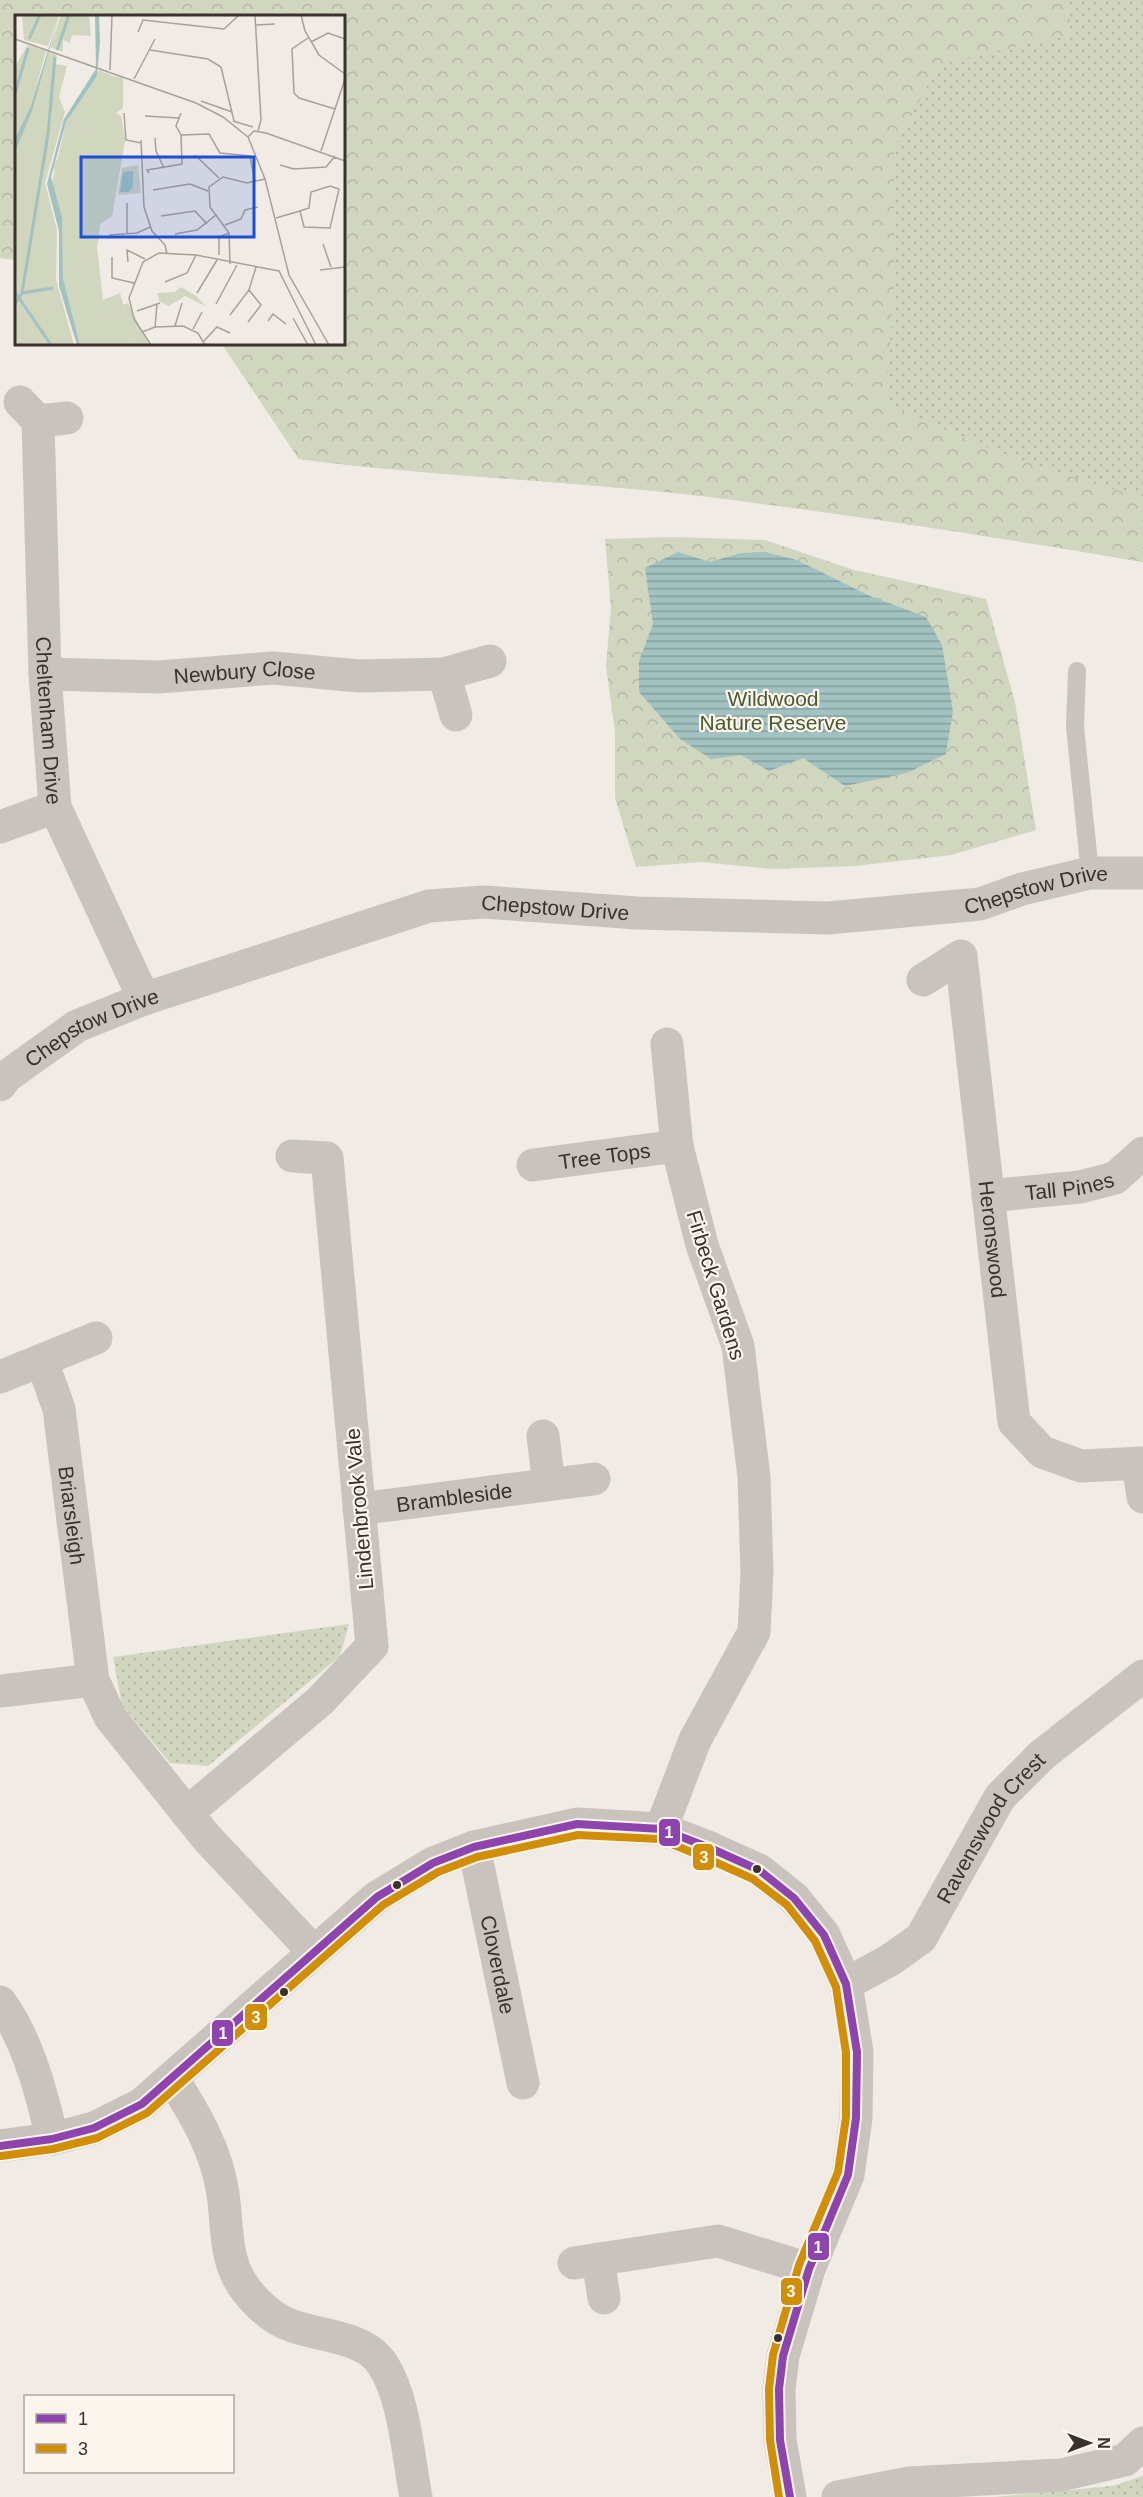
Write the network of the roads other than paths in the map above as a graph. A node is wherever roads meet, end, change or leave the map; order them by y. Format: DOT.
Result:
graph roads {
  1 [pos="42,413"];
  2 [pos="490,662"];
  3 [pos="1077,671"];
  4 [pos="45,674"];
  5 [pos="444,674"];
  6 [pos="456,715"];
  7 [pos="55,807"];
  8 [pos="0,827"];
  9 [pos="1090,873"];
  10 [pos="1143,873"];
  11 [pos="923,980"];
  12 [pos="144,999"];
  13 [pos="667,1044"];
  14 [pos="0,1084"];
  15 [pos="676,1146"];
  16 [pos="1143,1153"];
  17 [pos="292,1156"];
  18 [pos="533,1165"];
  19 [pos="988,1196"];
  20 [pos="96,1338"];
  21 [pos="42,1362"];
  22 [pos="0,1377"];
  23 [pos="543,1436"];
  24 [pos="1141,1464"];
  25 [pos="594,1479"];
  26 [pos="549,1484"];
  27 [pos="1143,1497"];
  28 [pos="359,1509"];
  29 [pos="1143,1676"];
  30 [pos="93,1680"];
  31 [pos="0,1691"];
  32 [pos="187,1813"];
  33 [pos="661,1829"];
  34 [pos="474,1847"];
  35 [pos="313,1951"];
  36 [pos="846,1984"];
  37 [pos="0,2002"];
  38 [pos="172,2078"];
  39 [pos="524,2083"];
  40 [pos="52,2139"];
  41 [pos="0,2146"];
  42 [pos="808,2269"];
  43 [pos="604,2298"];
  44 [pos="1143,2443"];
  45 [pos="416,2497"];
  46 [pos="790,2497"];
  47 [pos="838,2497"];
  1 -- 4 [label="street, Cheltenham Drive"];
  2 -- 5 [label="street, Newbury Close"];
  3 -- 9 [label="lane"];
  4 -- 5 [label="street, Newbury Close"];
  4 -- 7 [label="street, Cheltenham Drive"];
  5 -- 6 [label="street"];
  7 -- 8 [label="street"];
  7 -- 12 [label="street, Cheltenham Drive"];
  9 -- 10 [label="street, Chepstow Drive"];
  9 -- 12 [label="street, Chepstow Drive"];
  11 -- 19 [label="street, Heronswood"];
  12 -- 14 [label="street, Chepstow Drive"];
  13 -- 15 [label="street, Firbeck Gardens"];
  15 -- 18 [label="street, Tree Tops"];
  15 -- 33 [label="street, Firbeck Gardens"];
  16 -- 19 [label="street, Tall Pines"];
  17 -- 28 [label="street, Lindenbrook Vale"];
  19 -- 24 [label="street, Heronswood"];
  20 -- 21 [label="street"];
  21 -- 22 [label="street"];
  21 -- 30 [label="street, Briarsleigh"];
  23 -- 26 [label="street"];
  24 -- 27 [label="street"];
  25 -- 26 [label="street, Brambleside"];
  26 -- 28 [label="street, Brambleside"];
  28 -- 32 [label="street, Lindenbrook Vale"];
  29 -- 36 [label="street, Ravenswood Crest"];
  30 -- 31 [label="street"];
  30 -- 32 [label="street, Briarsleigh"];
  32 -- 35 [label="street, Briarsleigh"];
  33 -- 34 [label="street"];
  33 -- 36 [label="street"];
  34 -- 35 [label="street"];
  34 -- 39 [label="street, Cloverdale"];
  35 -- 38 [label="street"];
  36 -- 42 [label="street"];
  37 -- 40 [label="street"];
  38 -- 40 [label="street"];
  38 -- 45 [label="street"];
  40 -- 41 [label="street"];
  42 -- 43 [label="street"];
  42 -- 46 [label="street"];
  44 -- 47 [label="street"];
}
